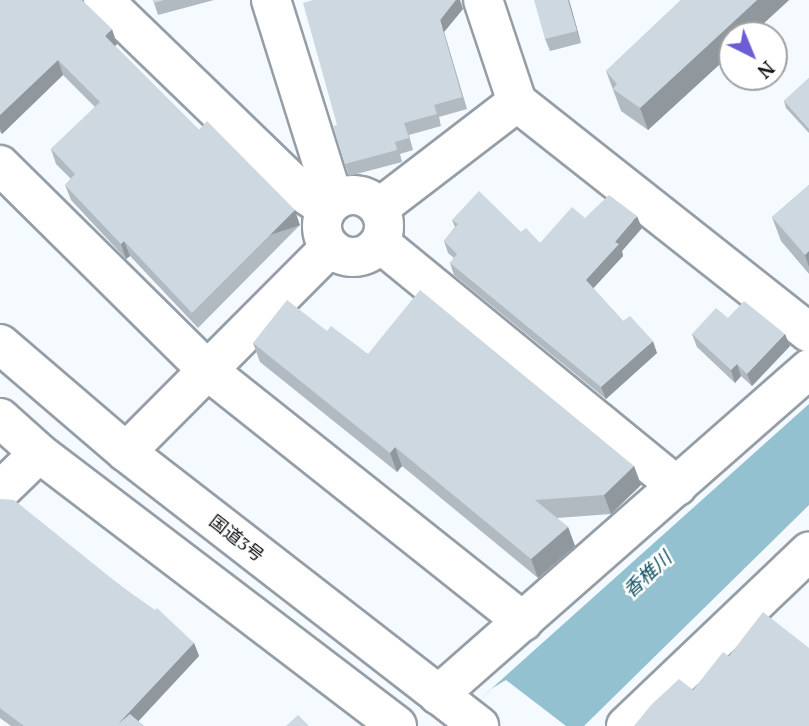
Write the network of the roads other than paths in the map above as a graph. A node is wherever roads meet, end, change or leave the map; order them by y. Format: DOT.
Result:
graph roads {
  1 [pos="103,0"];
  2 [pos="271,0"];
  3 [pos="483,0"];
  4 [pos="517,102"];
  5 [pos="0,165"];
  6 [pos="331,205"];
  7 [pos="379,226"];
  8 [pos="330,247"];
  9 [pos="809,333"];
  10 [pos="0,344"];
  11 [pos="809,369"];
  12 [pos="207,370"];
  13 [pos="0,418"];
  14 [pos="126,452"];
  15 [pos="39,453"];
  16 [pos="677,486"];
  17 [pos="0,491"];
  18 [pos="809,552"];
  19 [pos="523,621"];
  20 [pos="438,695"];
  21 [pos="397,726"];
  22 [pos="479,726"];
  23 [pos="626,726"];
  1 -- 6 [label="main road"];
  2 -- 6 [label="main road"];
  3 -- 4 [label="main road"];
  4 -- 7 [label="main road"];
  4 -- 9 [label="main road"];
  5 -- 12 [label="main road"];
  6 -- 7 [label="main road"];
  6 -- 8 [label="main road"];
  7 -- 8 [label="main road"];
  7 -- 16 [label="main road"];
  8 -- 12 [label="main road"];
  10 -- 14 [label="main road, 国道3号"];
  11 -- 16 [label="main road"];
  12 -- 14 [label="main road"];
  12 -- 19 [label="main road"];
  13 -- 15 [label="main road"];
  14 -- 20 [label="main road, 国道3号"];
  15 -- 17 [label="main road"];
  15 -- 21 [label="main road"];
  16 -- 19 [label="main road"];
  18 -- 23 [label="main road"];
  19 -- 20 [label="main road"];
  20 -- 22 [label="main road, 国道3号"];
}
